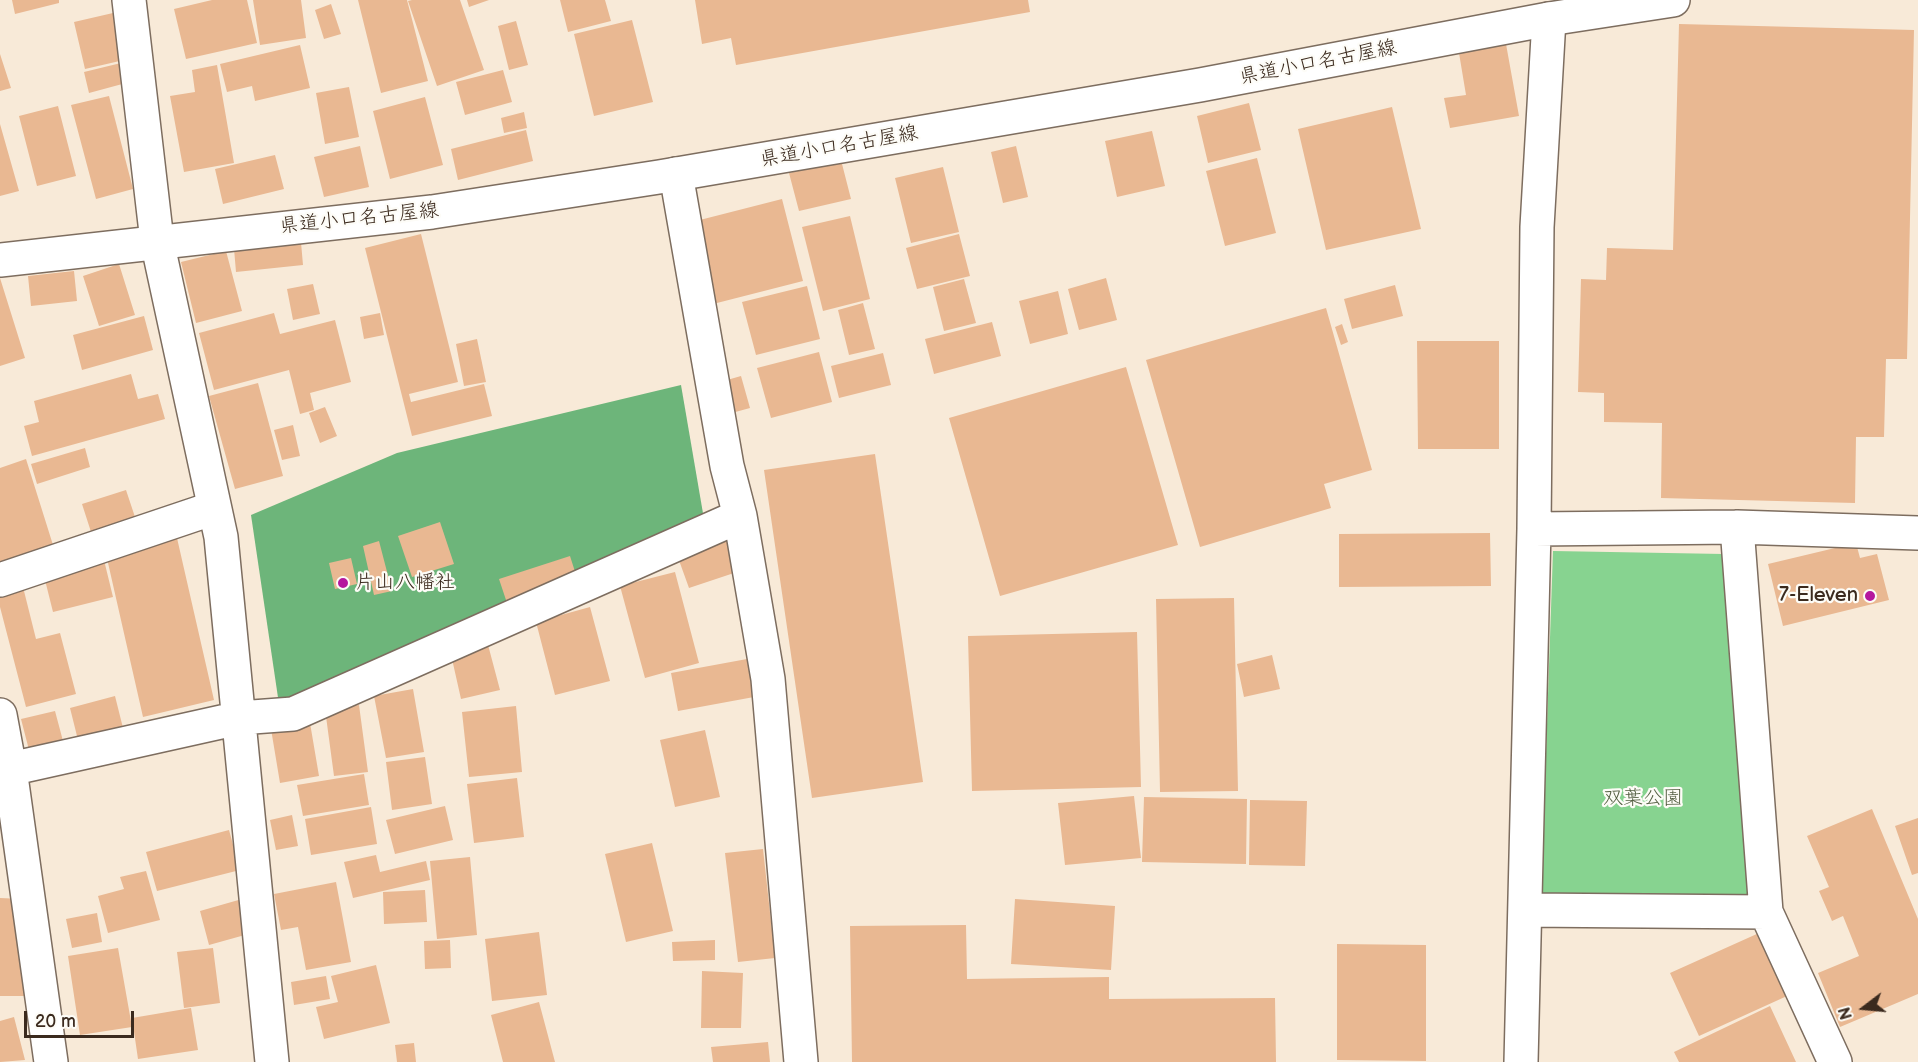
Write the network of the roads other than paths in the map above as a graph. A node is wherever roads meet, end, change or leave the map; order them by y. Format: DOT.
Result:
graph roads {
  1 [pos="129,0"];
  2 [pos="1673,0"];
  3 [pos="1549,19"];
  4 [pos="676,174"];
  5 [pos="157,241"];
  6 [pos="0,260"];
  7 [pos="214,507"];
  8 [pos="740,516"];
  9 [pos="1737,527"];
  10 [pos="1534,528"];
  11 [pos="1918,533"];
  12 [pos="0,580"];
  13 [pos="0,715"];
  14 [pos="239,718"];
  15 [pos="10,769"];
  16 [pos="1525,910"];
  17 [pos="1766,912"];
  18 [pos="51,1062"];
  19 [pos="272,1062"];
  20 [pos="801,1062"];
  21 [pos="1521,1062"];
  22 [pos="1835,1062"];
  1 -- 5 [label="street"];
  2 -- 3 [label="street, 県道小口名古屋線"];
  3 -- 4 [label="street, 県道小口名古屋線"];
  3 -- 10 [label="street"];
  4 -- 5 [label="street, 県道小口名古屋線"];
  4 -- 8 [label="street"];
  5 -- 6 [label="street, 県道小口名古屋線"];
  5 -- 7 [label="street"];
  7 -- 12 [label="street"];
  7 -- 14 [label="street"];
  8 -- 14 [label="street"];
  8 -- 20 [label="street"];
  9 -- 10 [label="street"];
  9 -- 11 [label="street"];
  9 -- 17 [label="street"];
  10 -- 16 [label="street"];
  13 -- 15 [label="street"];
  14 -- 15 [label="street"];
  14 -- 19 [label="street"];
  15 -- 18 [label="street"];
  16 -- 17 [label="street"];
  16 -- 21 [label="street"];
  17 -- 22 [label="street"];
}
